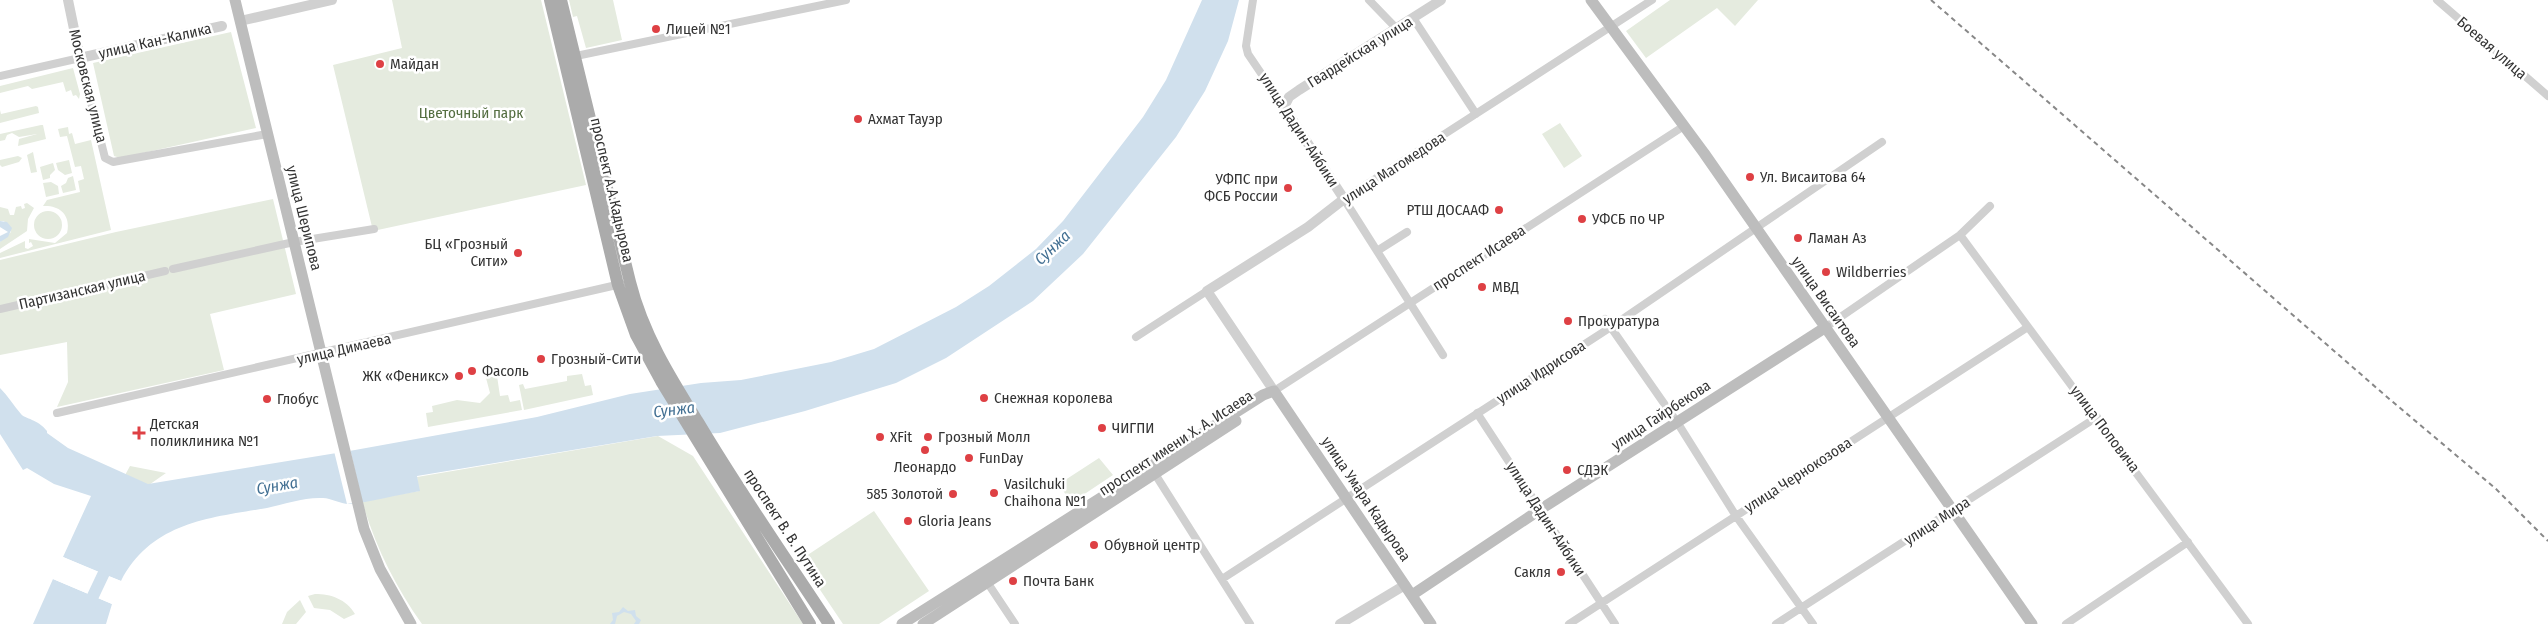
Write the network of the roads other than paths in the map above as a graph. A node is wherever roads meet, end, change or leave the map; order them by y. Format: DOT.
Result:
graph roads {
  1 [pos="68,0"];
  2 [pos="235,0"];
  3 [pos="332,0"];
  4 [pos="550,0"];
  5 [pos="561,0"];
  6 [pos="846,0"];
  7 [pos="1253,0"];
  8 [pos="1369,0"];
  9 [pos="1441,0"];
  10 [pos="1590,0"];
  11 [pos="1652,0"];
  12 [pos="2437,0"];
  13 [pos="1413,18"];
  14 [pos="240,20"];
  15 [pos="222,26"];
  16 [pos="1610,26"];
  17 [pos="1397,29"];
  18 [pos="576,56"];
  19 [pos="80,58"];
  20 [pos="0,76"];
  21 [pos="2548,96"];
  22 [pos="1284,107"];
  23 [pos="1476,114"];
  24 [pos="1684,126"];
  25 [pos="267,134"];
  26 [pos="1882,142"];
  27 [pos="1344,199"];
  28 [pos="1990,206"];
  29 [pos="1756,228"];
  30 [pos="374,229"];
  31 [pos="1407,232"];
  32 [pos="1960,235"];
  33 [pos="294,242"];
  34 [pos="1377,251"];
  35 [pos="624,284"];
  36 [pos="1207,291"];
  37 [pos="1410,303"];
  38 [pos="0,309"];
  39 [pos="1605,319"];
  40 [pos="1611,327"];
  41 [pos="1826,327"];
  42 [pos="2028,327"];
  43 [pos="1136,337"];
  44 [pos="321,354"];
  45 [pos="1443,355"];
  46 [pos="1274,391"];
  47 [pos="57,413"];
  48 [pos="1477,413"];
  49 [pos="1888,416"];
  50 [pos="2097,417"];
  51 [pos="1677,422"];
  52 [pos="709,450"];
  53 [pos="1155,474"];
  54 [pos="1347,498"];
  55 [pos="1541,509"];
  56 [pos="1954,510"];
  57 [pos="1736,516"];
  58 [pos="2188,542"];
  59 [pos="984,578"];
  60 [pos="1222,579"];
  61 [pos="1405,584"];
  62 [pos="1412,595"];
  63 [pos="1600,603"];
  64 [pos="1802,608"];
  65 [pos="411,624"];
  66 [pos="810,624"];
  67 [pos="829,624"];
  68 [pos="902,624"];
  69 [pos="922,624"];
  70 [pos="1015,624"];
  71 [pos="1250,624"];
  72 [pos="1340,624"];
  73 [pos="1431,624"];
  74 [pos="1569,624"];
  75 [pos="1614,624"];
  76 [pos="1776,624"];
  77 [pos="1813,624"];
  78 [pos="2032,624"];
  79 [pos="2066,624"];
  80 [pos="2248,624"];
  1 -- 19 [label="street, Московская улица"];
  2 -- 14 [label="main road, улица Шерипова"];
  3 -- 14 [label="street"];
  4 -- 35 [label="main road, проспект А.А.Кадырова"];
  5 -- 18 [label="main road, проспект А.А.Кадырова"];
  6 -- 18 [label="street"];
  7 -- 22 [label="street, улица Дадин-Айбики"];
  8 -- 17 [label="street"];
  9 -- 13 [label="street, Гвардейская улица"];
  10 -- 16 [label="main road, улица Висаитова"];
  11 -- 16 [label="street, улица Магомедова"];
  12 -- 21 [label="street, Боевая улица"];
  13 -- 17 [label="street, Гвардейская улица"];
  13 -- 23 [label="street"];
  14 -- 25 [label="main road, улица Шерипова"];
  15 -- 19 [label="street, улица Кан-Калика"];
  16 -- 23 [label="street, улица Магомедова"];
  16 -- 24 [label="main road, улица Висаитова"];
  17 -- 22 [label="street, Гвардейская улица"];
  18 -- 35 [label="main road, проспект А.А.Кадырова"];
  19 -- 20 [label="street, улица Кан-Калика"];
  19 -- 25 [label="street, Московская улица"];
  22 -- 27 [label="street, улица Дадин-Айбики"];
  23 -- 27 [label="street, улица Магомедова"];
  24 -- 29 [label="main road, улица Висаитова"];
  24 -- 37 [label="street, проспект Исаева"];
  25 -- 33 [label="main road, улица Шерипова"];
  26 -- 29 [label="street, улица Идрисова"];
  27 -- 34 [label="street, улица Дадин-Айбики"];
  27 -- 36 [label="street, улица Магомедова"];
  28 -- 32 [label="street"];
  29 -- 40 [label="street, улица Идрисова"];
  29 -- 41 [label="main road, улица Висаитова"];
  30 -- 33 [label="street, Партизанская улица"];
  31 -- 34 [label="street"];
  32 -- 41 [label="street"];
  32 -- 42 [label="street, улица Поповича"];
  33 -- 38 [label="street, Партизанская улица"];
  33 -- 44 [label="main road, улица Шерипова"];
  34 -- 37 [label="street, улица Дадин-Айбики"];
  35 -- 44 [label="street, улица Димаева"];
  35 -- 52 [label="main road, проспект А.А.Кадырова"];
  36 -- 43 [label="street, улица Магомедова"];
  36 -- 46 [label="street"];
  37 -- 45 [label="street, улица Дадин-Айбики"];
  37 -- 46 [label="street, проспект Исаева"];
  39 -- 40 [label="street"];
  40 -- 48 [label="street, улица Идрисова"];
  40 -- 51 [label="street"];
  41 -- 49 [label="main road, улица Висаитова"];
  41 -- 51 [label="main road, улица Гайрбекова"];
  42 -- 49 [label="street, улица Чернокозова"];
  42 -- 50 [label="street, улица Поповича"];
  44 -- 47 [label="street, улица Димаева"];
  44 -- 65 [label="main road, улица Шерипова"];
  46 -- 53 [label="main road, проспект имени Х. А. Исаева"];
  46 -- 54 [label="main road, улица Умара Кадырова"];
  46 -- 59 [label="main road, проспект имени Х. А. Исаева"];
  48 -- 54 [label="street, улица Идрисова"];
  48 -- 55 [label="street, улица Дадин-Айбики"];
  49 -- 56 [label="main road, улица Висаитова"];
  49 -- 57 [label="street, улица Чернокозова"];
  50 -- 56 [label="street, улица Мира"];
  50 -- 58 [label="street, улица Поповича"];
  51 -- 55 [label="main road, улица Гайрбекова"];
  51 -- 57 [label="street"];
  52 -- 66 [label="main road, проспект В. В. Путина"];
  52 -- 67 [label="main road, проспект В. В. Путина"];
  53 -- 59 [label="main road, проспект имени Х. А. Исаева"];
  53 -- 60 [label="street"];
  54 -- 60 [label="street, улица Идрисова"];
  54 -- 61 [label="main road, улица Умара Кадырова"];
  55 -- 62 [label="main road, улица Гайрбекова"];
  55 -- 63 [label="street, улица Дадин-Айбики"];
  56 -- 64 [label="street, улица Мира"];
  56 -- 78 [label="main road, улица Висаитова"];
  57 -- 63 [label="street, улица Чернокозова"];
  57 -- 64 [label="street"];
  58 -- 79 [label="street"];
  58 -- 80 [label="street, улица Поповича"];
  59 -- 68 [label="main road, проспект имени Х. А. Исаева"];
  59 -- 69 [label="main road, проспект имени Х. А. Исаева"];
  59 -- 70 [label="street"];
  60 -- 71 [label="street"];
  61 -- 62 [label="main road, улица Умара Кадырова"];
  61 -- 72 [label="street"];
  62 -- 73 [label="main road, улица Умара Кадырова"];
  63 -- 74 [label="street, улица Чернокозова"];
  63 -- 75 [label="street, улица Дадин-Айбики"];
  64 -- 76 [label="street, улица Мира"];
  64 -- 77 [label="street"];
}
